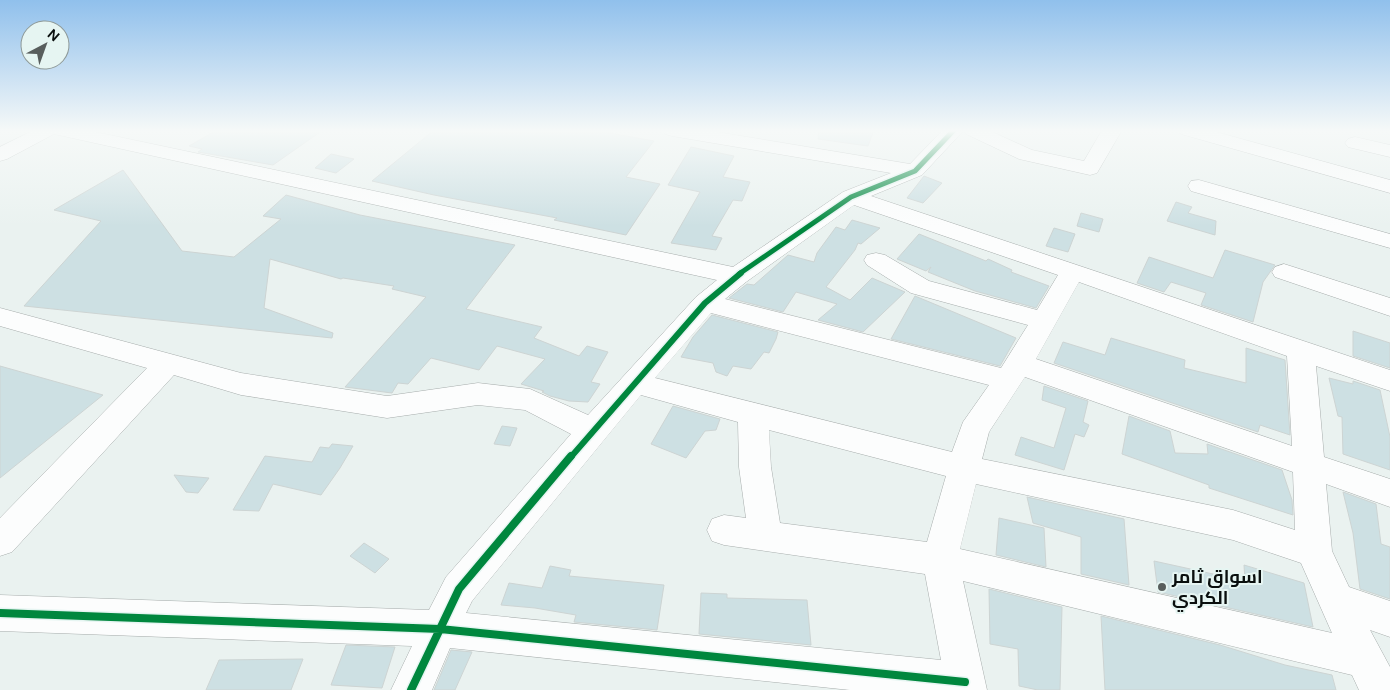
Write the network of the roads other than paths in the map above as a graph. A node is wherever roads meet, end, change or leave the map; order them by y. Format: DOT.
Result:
graph roads {
  1 [pos="209,162"];
  2 [pos="862,162"];
  3 [pos="923,162"];
  4 [pos="1059,162"];
  5 [pos="1094,162"];
  6 [pos="1302,162"];
  7 [pos="914,171"];
  8 [pos="1199,186"];
  9 [pos="1390,187"];
  10 [pos="851,197"];
  11 [pos="1390,241"];
  12 [pos="876,260"];
  13 [pos="1074,271"];
  14 [pos="1284,272"];
  15 [pos="737,276"];
  16 [pos="705,303"];
  17 [pos="1390,307"];
  18 [pos="0,317"];
  19 [pos="1044,322"];
  20 [pos="1301,350"];
  21 [pos="168,364"];
  22 [pos="1014,372"];
  23 [pos="1390,381"];
  24 [pos="635,383"];
  25 [pos="753,414"];
  26 [pos="592,431"];
  27 [pos="1310,465"];
  28 [pos="963,468"];
  29 [pos="1390,493"];
  30 [pos="7,524"];
  31 [pos="724,530"];
  32 [pos="765,535"];
  33 [pos="1314,552"];
  34 [pos="940,560"];
  35 [pos="1336,600"];
  36 [pos="0,613"];
  37 [pos="1390,620"];
  38 [pos="440,629"];
  39 [pos="1373,675"];
  40 [pos="966,686"];
  41 [pos="411,690"];
  1 -- 15 [label="street"];
  2 -- 7 [label="street"];
  3 -- 7 [label="street"];
  4 -- 5 [label="street"];
  6 -- 9 [label="street"];
  7 -- 10 [label="street"];
  8 -- 11 [label="street"];
  10 -- 13 [label="street"];
  10 -- 15 [label="street"];
  12 -- 19 [label="street"];
  13 -- 19 [label="street"];
  13 -- 20 [label="street"];
  14 -- 17 [label="street"];
  15 -- 16 [label="street"];
  16 -- 22 [label="street"];
  16 -- 24 [label="street"];
  18 -- 21 [label="street"];
  19 -- 22 [label="street"];
  20 -- 23 [label="street"];
  20 -- 27 [label="street"];
  21 -- 26 [label="street"];
  21 -- 30 [label="street"];
  22 -- 27 [label="street"];
  22 -- 28 [label="street"];
  24 -- 25 [label="street"];
  24 -- 26 [label="street"];
  25 -- 28 [label="street"];
  25 -- 32 [label="street"];
  26 -- 38 [label="street"];
  27 -- 29 [label="street"];
  27 -- 33 [label="street"];
  28 -- 33 [label="street"];
  28 -- 34 [label="street"];
  31 -- 32 [label="street"];
  32 -- 34 [label="street"];
  33 -- 35 [label="street"];
  34 -- 39 [label="street"];
  34 -- 40 [label="street"];
  35 -- 37 [label="street"];
  35 -- 39 [label="street"];
  36 -- 38 [label="street"];
  38 -- 40 [label="street"];
  38 -- 41 [label="street"];
}
